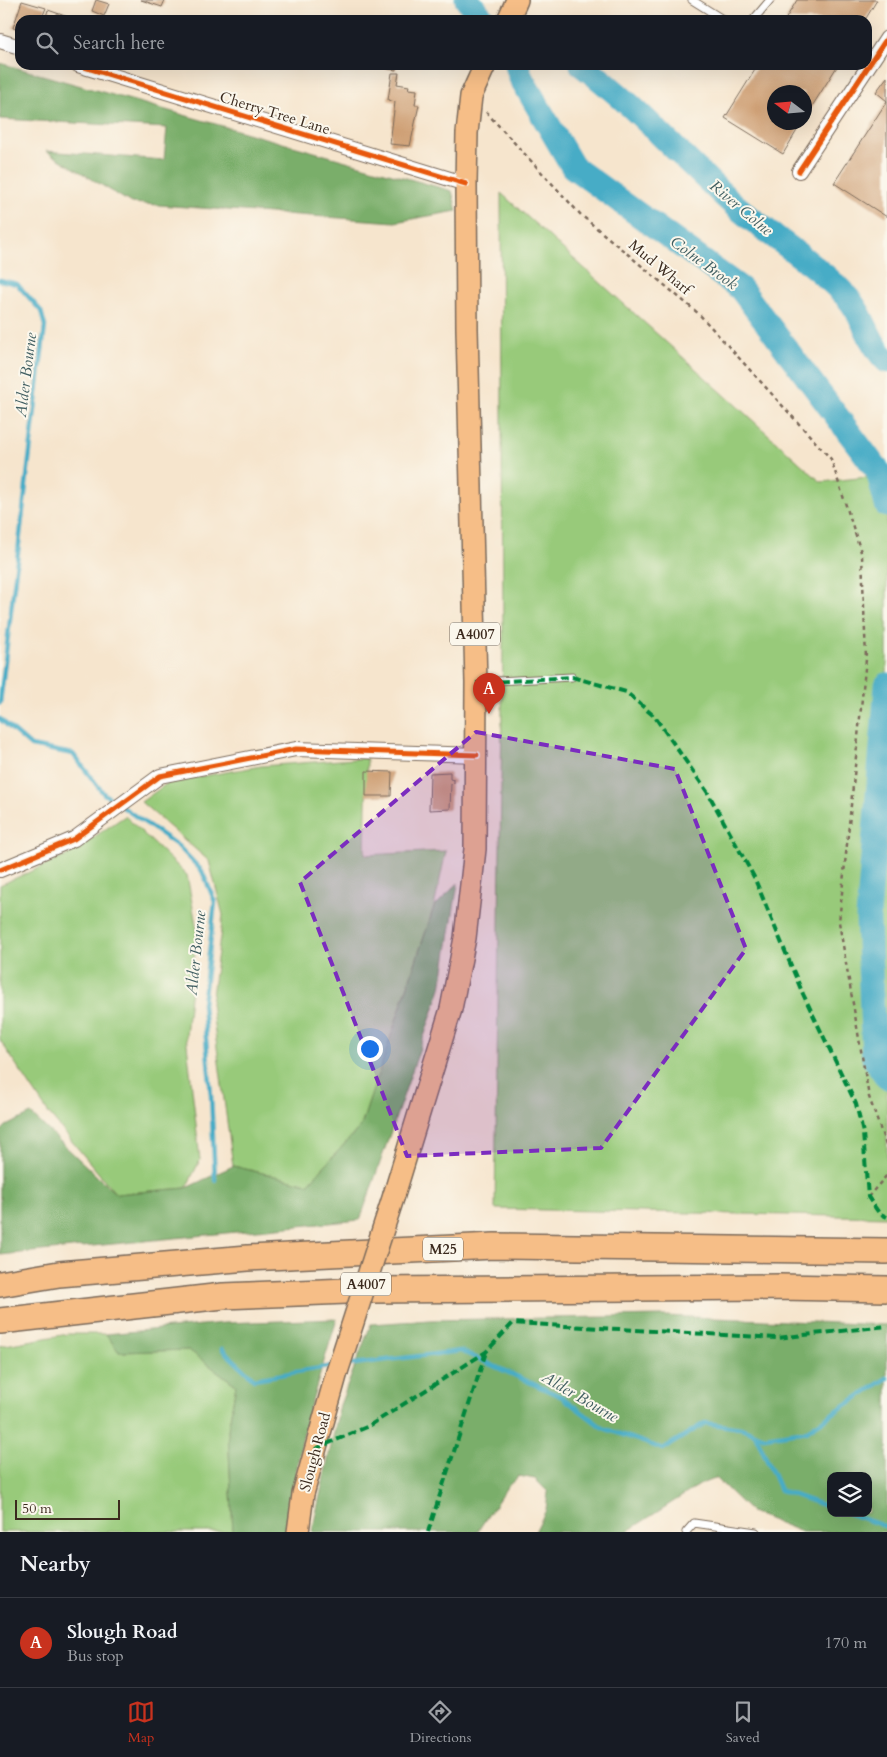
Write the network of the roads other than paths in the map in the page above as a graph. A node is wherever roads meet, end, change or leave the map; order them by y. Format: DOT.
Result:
graph roads {
  1 [pos="517,0"];
  2 [pos="692,0"];
  3 [pos="769,0"];
  4 [pos="510,15"];
  5 [pos="716,15"];
  6 [pos="757,15"];
  7 [pos="887,38"];
  8 [pos="0,41"];
  9 [pos="15,46"];
  10 [pos="872,61"];
  11 [pos="94,70"];
  12 [pos="483,70"];
  13 [pos="866,70"];
  14 [pos="799,171"];
  15 [pos="466,184"];
  16 [pos="572,678"];
  17 [pos="476,683"];
  18 [pos="477,755"];
  19 [pos="0,870"];
  20 [pos="887,1251"];
  21 [pos="0,1284"];
  22 [pos="887,1289"];
  23 [pos="0,1321"];
  24 [pos="298,1532"];
  25 [pos="686,1532"];
  26 [pos="756,1532"];
  1 -- 4 [label="main road"];
  2 -- 5 [label="lane"];
  3 -- 6 [label="lane"];
  7 -- 10 [label="street"];
  8 -- 9 [label="street"];
  11 -- 15 [label="street, Cherry Tree Lane"];
  12 -- 15 [label="main road, A4007"];
  13 -- 14 [label="street"];
  15 -- 17 [label="main road, A4007"];
  16 -- 17 [label="lane"];
  17 -- 18 [label="main road, A4007"];
  18 -- 19 [label="street"];
  18 -- 24 [label="main road, Slough Road / A4007, bridge"];
  20 -- 21 [label="highway, M25"];
  22 -- 23 [label="highway"];
  25 -- 26 [label="lane"];
}
